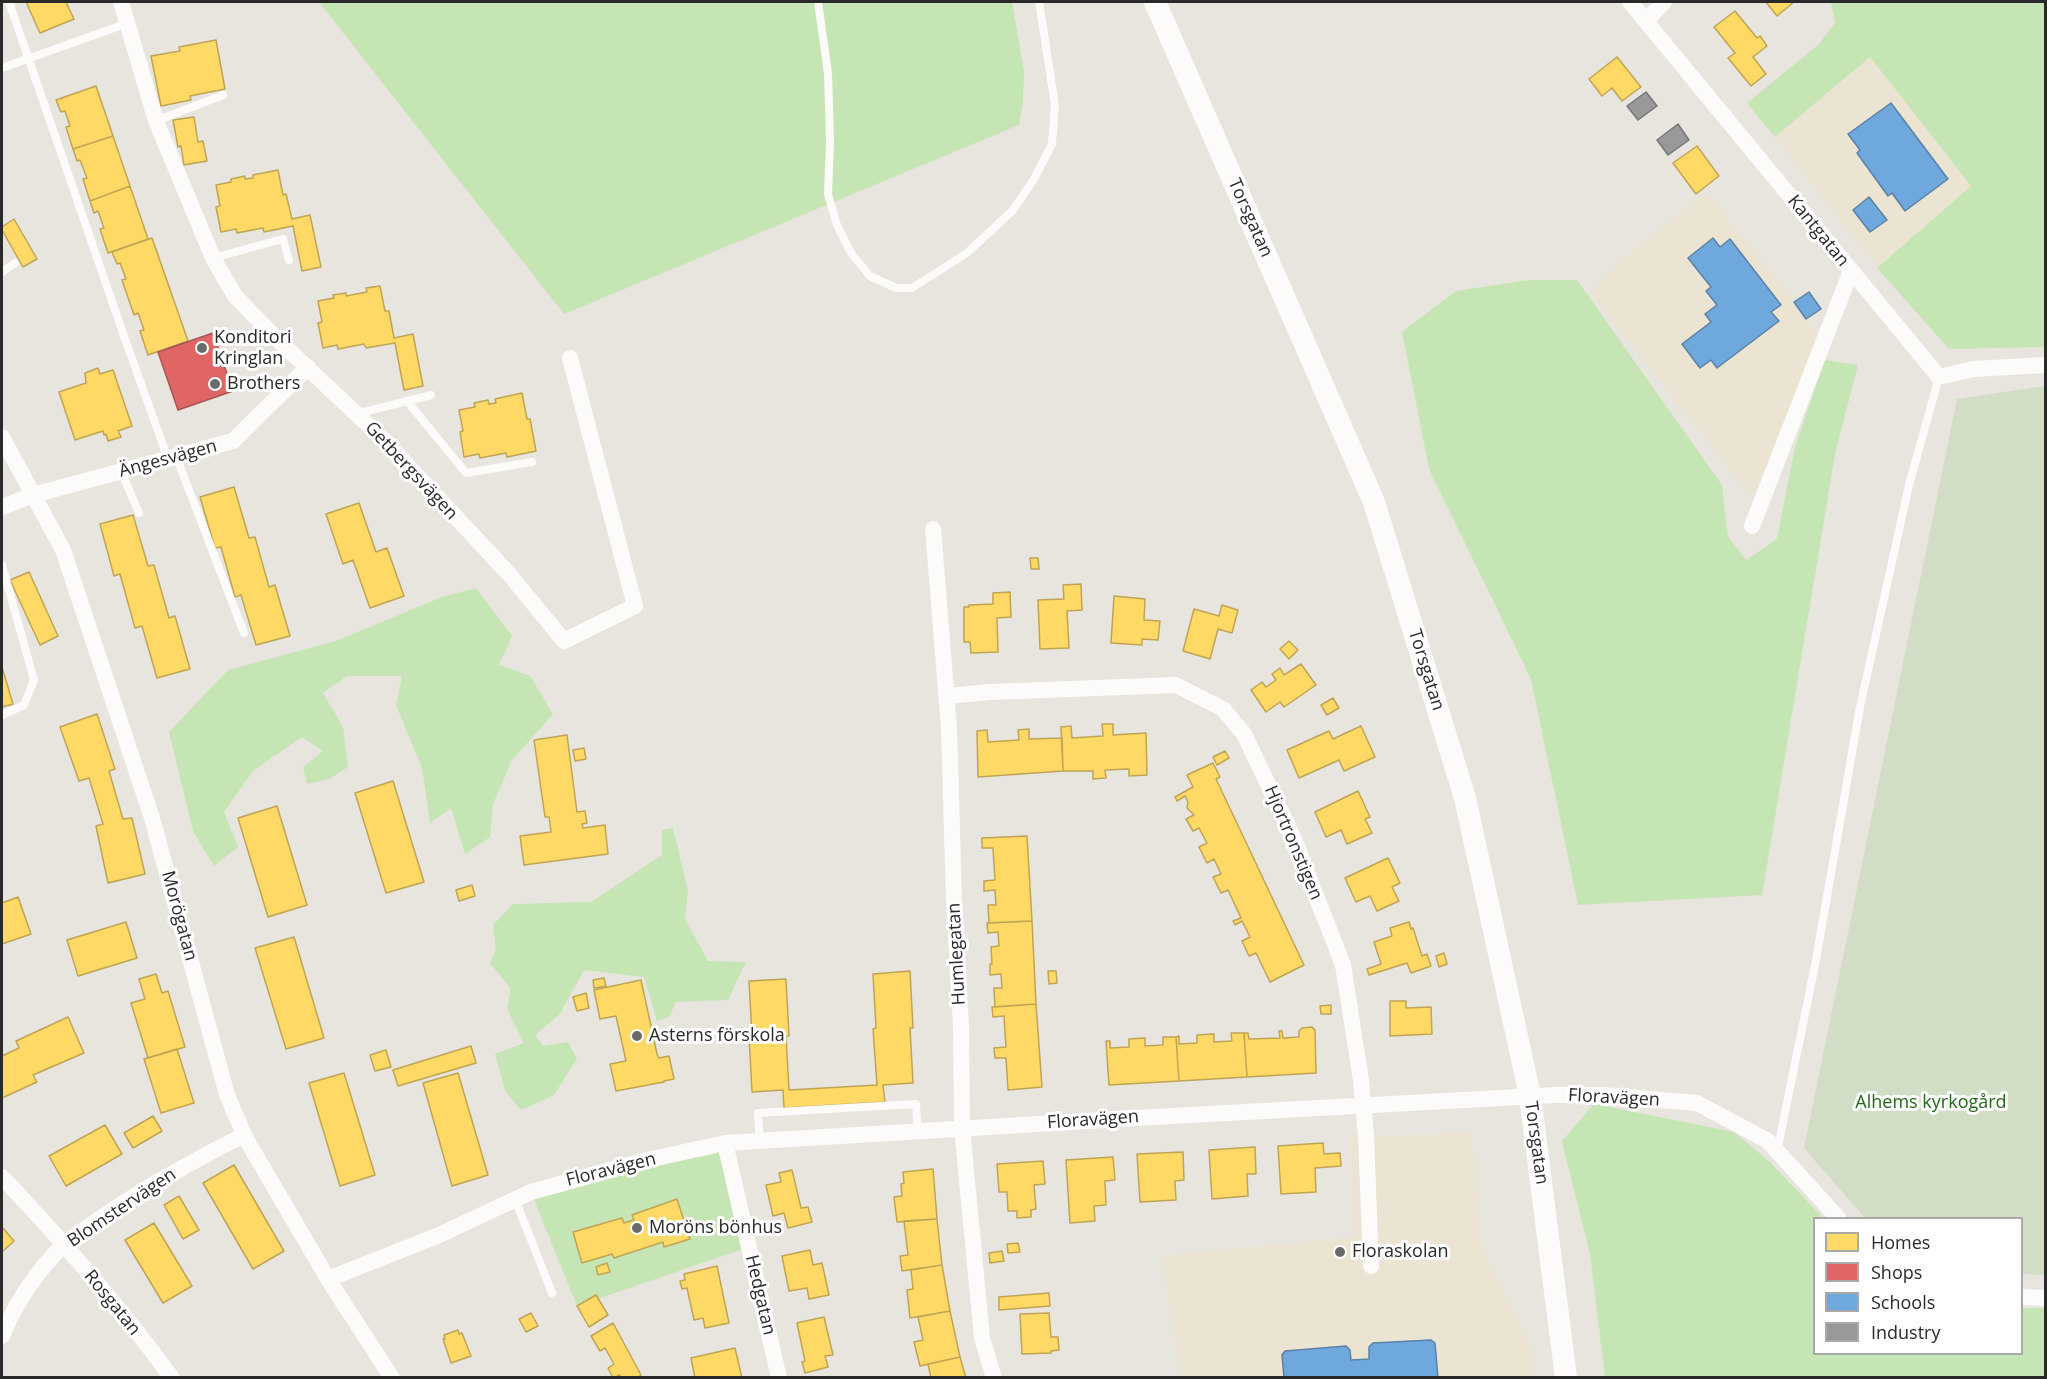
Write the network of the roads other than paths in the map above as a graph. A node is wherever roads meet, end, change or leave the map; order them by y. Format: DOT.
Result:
graph roads {
  1 [pos="9,2"];
  2 [pos="121,2"];
  3 [pos="818,2"];
  4 [pos="1039,2"];
  5 [pos="1155,2"];
  6 [pos="1629,2"];
  7 [pos="1664,2"];
  8 [pos="1646,21"];
  9 [pos="128,23"];
  10 [pos="28,57"];
  11 [pos="2,68"];
  12 [pos="223,95"];
  13 [pos="156,121"];
  14 [pos="213,258"];
  15 [pos="289,260"];
  16 [pos="15,263"];
  17 [pos="1851,271"];
  18 [pos="2,272"];
  19 [pos="570,358"];
  20 [pos="2046,365"];
  21 [pos="308,367"];
  22 [pos="1939,377"];
  23 [pos="431,395"];
  24 [pos="407,401"];
  25 [pos="356,414"];
  26 [pos="2,437"];
  27 [pos="172,458"];
  28 [pos="532,462"];
  29 [pos="121,471"];
  30 [pos="33,495"];
  31 [pos="2,507"];
  32 [pos="139,513"];
  33 [pos="1752,526"];
  34 [pos="933,529"];
  35 [pos="2,565"];
  36 [pos="244,633"];
  37 [pos="947,696"];
  38 [pos="2,715"];
  39 [pos="1530,1096"];
  40 [pos="1363,1105"];
  41 [pos="962,1128"];
  42 [pos="918,1131"];
  43 [pos="245,1137"];
  44 [pos="760,1141"];
  45 [pos="725,1143"];
  46 [pos="1777,1152"];
  47 [pos="2,1177"];
  48 [pos="515,1199"];
  49 [pos="1837,1217"];
  50 [pos="64,1245"];
  51 [pos="1371,1266"];
  52 [pos="328,1279"];
  53 [pos="552,1293"];
  54 [pos="2023,1297"];
  55 [pos="2046,1298"];
  56 [pos="2,1336"];
  57 [pos="172,1377"];
  58 [pos="392,1377"];
  59 [pos="779,1377"];
  60 [pos="994,1377"];
  61 [pos="1566,1377"];
  1 -- 10 [label="lane"];
  2 -- 9 [label="street, Getbergsvägen"];
  3 -- 4 [label="lane"];
  5 -- 39 [label="main road, Torsgatan"];
  6 -- 8 [label="street, Kantgatan"];
  7 -- 8 [label="street"];
  8 -- 17 [label="street, Kantgatan"];
  9 -- 10 [label="lane"];
  9 -- 13 [label="street, Getbergsvägen"];
  10 -- 11 [label="lane"];
  10 -- 27 [label="lane"];
  12 -- 13 [label="lane"];
  13 -- 14 [label="street, Getbergsvägen"];
  14 -- 15 [label="lane"];
  14 -- 21 [label="street, Getbergsvägen"];
  16 -- 18 [label="lane"];
  17 -- 22 [label="street, Kantgatan"];
  17 -- 33 [label="street"];
  19 -- 25 [label="street, Getbergsvägen"];
  20 -- 22 [label="street"];
  21 -- 25 [label="street, Getbergsvägen"];
  21 -- 27 [label="street, Ängesvägen"];
  22 -- 46 [label="lane"];
  23 -- 24 [label="lane"];
  24 -- 25 [label="lane"];
  24 -- 28 [label="lane"];
  26 -- 30 [label="street, Morögatan"];
  27 -- 29 [label="street, Ängesvägen"];
  27 -- 36 [label="lane"];
  29 -- 30 [label="street, Ängesvägen"];
  29 -- 32 [label="lane"];
  30 -- 31 [label="street, Ängesvägen"];
  30 -- 43 [label="street, Morögatan"];
  34 -- 37 [label="street, Humlegatan"];
  35 -- 38 [label="lane"];
  37 -- 40 [label="street, Hjortronstigen"];
  37 -- 41 [label="street, Humlegatan"];
  39 -- 40 [label="street, Floravägen"];
  39 -- 46 [label="street, Floravägen"];
  39 -- 61 [label="main road, Torsgatan"];
  40 -- 41 [label="street, Floravägen"];
  40 -- 51 [label="street, Hjortronstigen"];
  41 -- 42 [label="street, Floravägen"];
  41 -- 60 [label="street, Humlegatan"];
  42 -- 44 [label="street, Floravägen"];
  42 -- 44 [label="lane"];
  43 -- 50 [label="street, Blomstervägen"];
  43 -- 52 [label="street, Morögatan"];
  44 -- 45 [label="street, Floravägen"];
  45 -- 48 [label="street, Floravägen"];
  45 -- 59 [label="street, Hedgatan"];
  46 -- 49 [label="street, Floravägen"];
  47 -- 50 [label="street, Rosgatan"];
  48 -- 52 [label="street, Floravägen"];
  48 -- 53 [label="lane"];
  50 -- 56 [label="street, Blomstervägen"];
  50 -- 57 [label="street, Rosgatan"];
  52 -- 58 [label="street, Morögatan"];
  54 -- 55 [label="street"];
}
